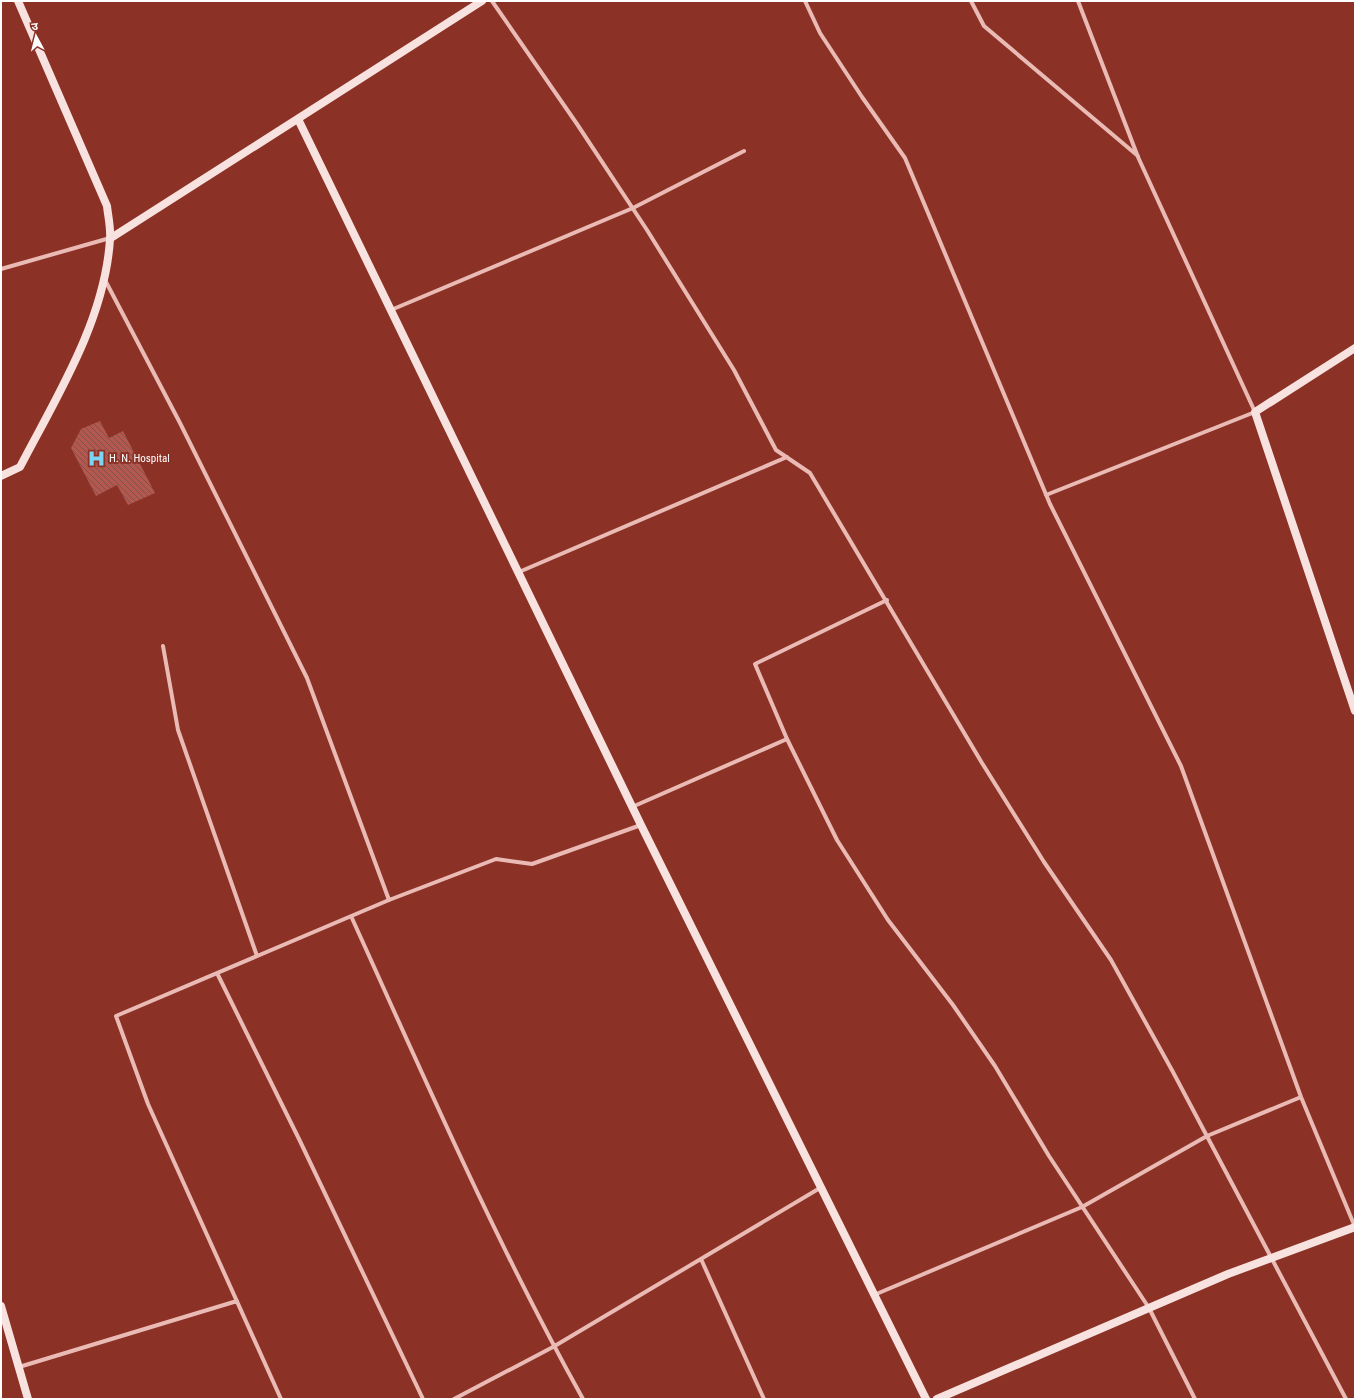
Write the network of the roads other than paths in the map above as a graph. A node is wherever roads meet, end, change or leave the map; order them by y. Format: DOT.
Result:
graph roads {
  1 [pos="18,1"];
  2 [pos="492,1"];
  3 [pos="805,1"];
  4 [pos="971,1"];
  5 [pos="1078,1"];
  6 [pos="477,2"];
  7 [pos="298,119"];
  8 [pos="744,151"];
  9 [pos="1138,157"];
  10 [pos="633,208"];
  11 [pos="111,238"];
  12 [pos="1,269"];
  13 [pos="105,280"];
  14 [pos="391,310"];
  15 [pos="1355,348"];
  16 [pos="1255,412"];
  17 [pos="787,456"];
  18 [pos="1,476"];
  19 [pos="1046,495"];
  20 [pos="518,572"];
  21 [pos="887,600"];
  22 [pos="163,646"];
  23 [pos="1355,711"];
  24 [pos="787,739"];
  25 [pos="632,807"];
  26 [pos="641,825"];
  27 [pos="389,900"];
  28 [pos="351,916"];
  29 [pos="257,956"];
  30 [pos="217,973"];
  31 [pos="1301,1097"];
  32 [pos="1207,1136"];
  33 [pos="820,1188"];
  34 [pos="1082,1207"];
  35 [pos="1355,1227"];
  36 [pos="1272,1258"];
  37 [pos="701,1259"];
  38 [pos="873,1295"];
  39 [pos="236,1301"];
  40 [pos="1,1306"];
  41 [pos="1149,1308"];
  42 [pos="554,1347"];
  43 [pos="19,1367"];
  44 [pos="28,1399"];
  45 [pos="281,1399"];
  46 [pos="423,1399"];
  47 [pos="454,1399"];
  48 [pos="583,1399"];
  49 [pos="764,1399"];
  50 [pos="926,1399"];
  51 [pos="937,1399"];
  52 [pos="1195,1399"];
  53 [pos="1346,1399"];
  1 -- 11 [label="street"];
  2 -- 10 [label="street"];
  3 -- 19 [label="street"];
  4 -- 9 [label="street"];
  5 -- 9 [label="street"];
  6 -- 7 [label="street"];
  7 -- 11 [label="street"];
  7 -- 14 [label="street"];
  8 -- 10 [label="street"];
  9 -- 16 [label="street"];
  10 -- 14 [label="street"];
  10 -- 17 [label="street"];
  11 -- 12 [label="street"];
  11 -- 13 [label="street"];
  13 -- 18 [label="street"];
  13 -- 27 [label="street"];
  14 -- 20 [label="street"];
  15 -- 16 [label="street"];
  16 -- 19 [label="street"];
  16 -- 23 [label="street"];
  17 -- 20 [label="street"];
  17 -- 21 [label="street"];
  19 -- 31 [label="street"];
  20 -- 25 [label="street"];
  21 -- 24 [label="street"];
  21 -- 32 [label="street"];
  22 -- 29 [label="street"];
  24 -- 25 [label="street"];
  24 -- 34 [label="street"];
  25 -- 26 [label="street"];
  26 -- 27 [label="street"];
  26 -- 33 [label="street"];
  27 -- 28 [label="street"];
  28 -- 29 [label="street"];
  28 -- 42 [label="street"];
  29 -- 30 [label="street"];
  30 -- 39 [label="street"];
  30 -- 46 [label="street"];
  31 -- 32 [label="street"];
  31 -- 35 [label="street"];
  32 -- 34 [label="street"];
  32 -- 36 [label="street"];
  33 -- 37 [label="street"];
  33 -- 38 [label="street"];
  34 -- 38 [label="street"];
  34 -- 41 [label="street"];
  35 -- 36 [label="street"];
  36 -- 41 [label="street"];
  36 -- 53 [label="street"];
  37 -- 42 [label="street"];
  37 -- 49 [label="street"];
  38 -- 50 [label="street"];
  39 -- 43 [label="street"];
  39 -- 45 [label="street"];
  40 -- 43 [label="street"];
  41 -- 51 [label="street"];
  41 -- 52 [label="street"];
  42 -- 47 [label="street"];
  42 -- 48 [label="street"];
  43 -- 44 [label="street"];
}
